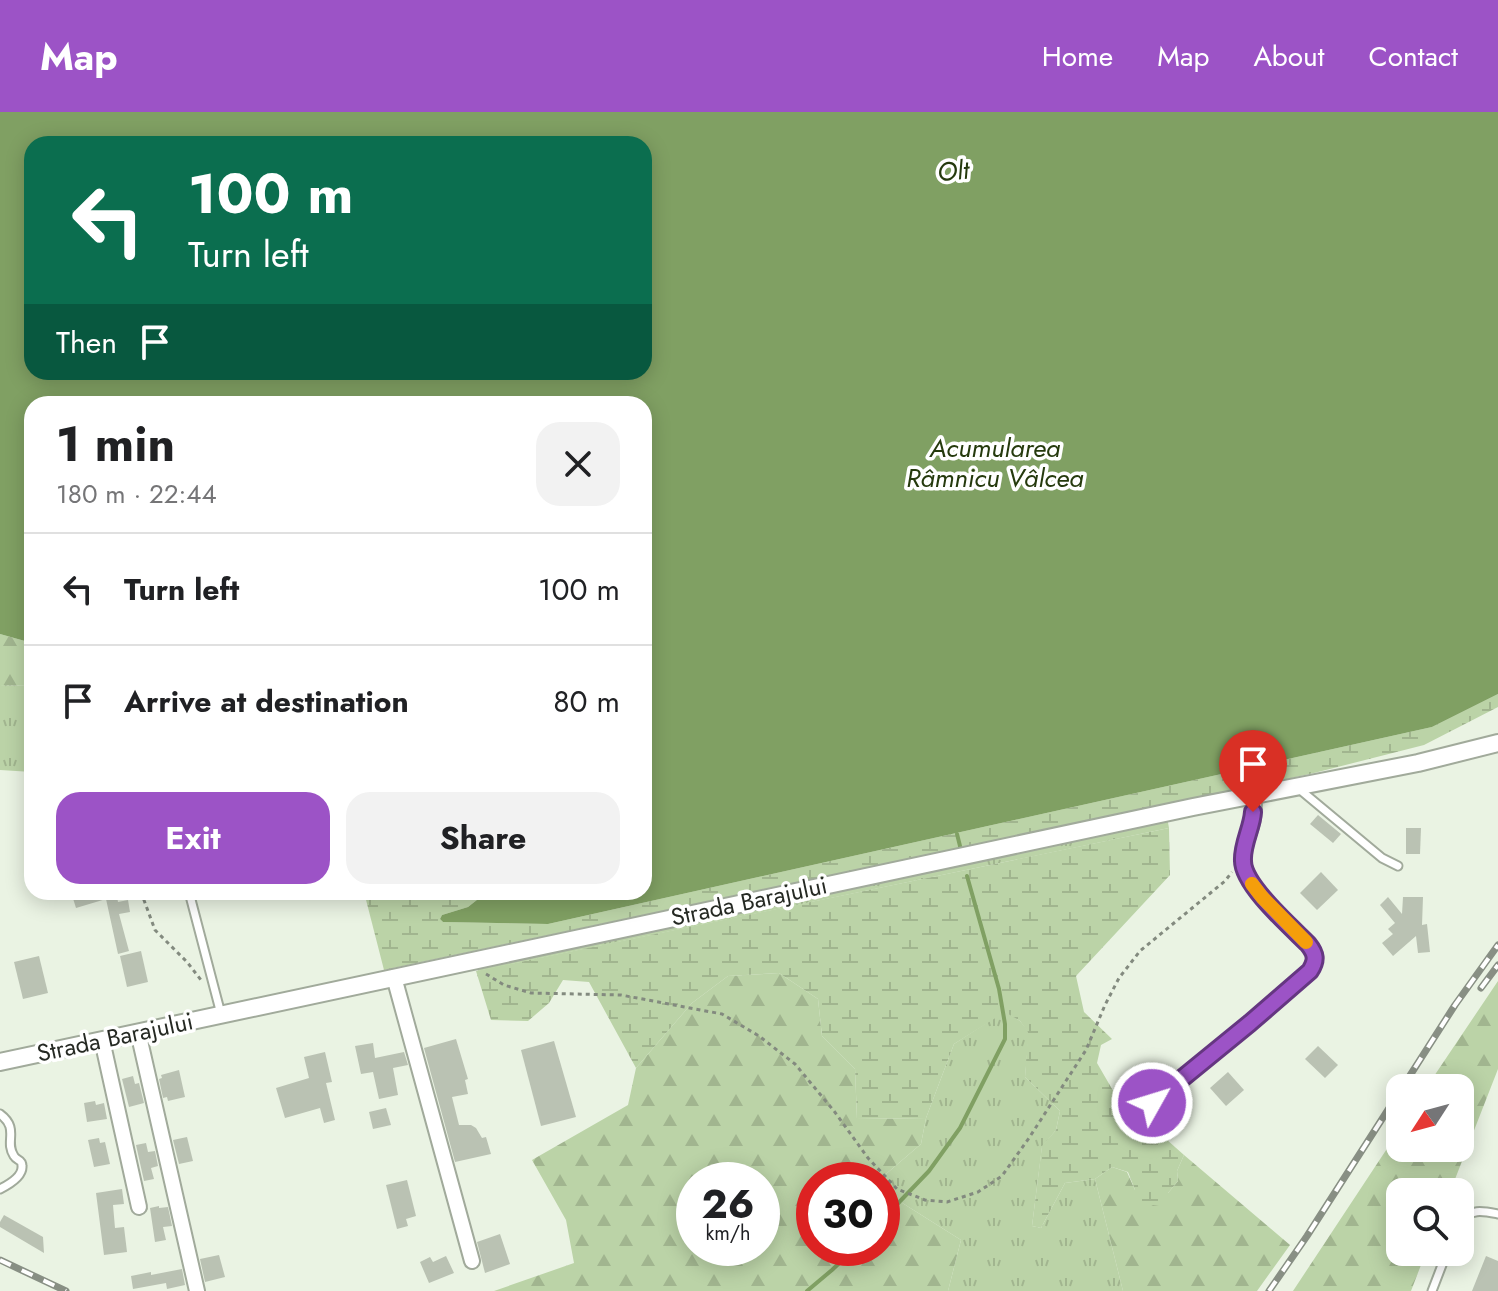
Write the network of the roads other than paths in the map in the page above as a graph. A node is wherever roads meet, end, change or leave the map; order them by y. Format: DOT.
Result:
graph roads {
  1 [pos="1498,743"];
  2 [pos="1296,786"];
  3 [pos="1254,794"];
  4 [pos="1398,866"];
  5 [pos="191,900"];
  6 [pos="394,977"];
  7 [pos="221,1014"];
  8 [pos="138,1032"];
  9 [pos="102,1040"];
  10 [pos="0,1062"];
  11 [pos="1152,1103"];
  12 [pos="0,1114"];
  13 [pos="0,1189"];
  14 [pos="139,1207"];
  15 [pos="1474,1212"];
  16 [pos="1498,1214"];
  17 [pos="472,1261"];
  18 [pos="1442,1266"];
  19 [pos="197,1291"];
  20 [pos="1432,1291"];
  1 -- 2 [label="street, Strada Barajului"];
  2 -- 3 [label="street, Strada Barajului"];
  2 -- 4 [label="lane"];
  3 -- 6 [label="street, Strada Barajului"];
  3 -- 11 [label="street"];
  5 -- 7 [label="lane"];
  6 -- 7 [label="street, Strada Barajului"];
  6 -- 17 [label="street"];
  7 -- 8 [label="street, Strada Barajului"];
  8 -- 9 [label="street, Strada Barajului"];
  8 -- 19 [label="street"];
  9 -- 10 [label="street, Strada Barajului"];
  9 -- 14 [label="street"];
  12 -- 13 [label="lane"];
  15 -- 16 [label="lane"];
  18 -- 20 [label="lane"];
}
